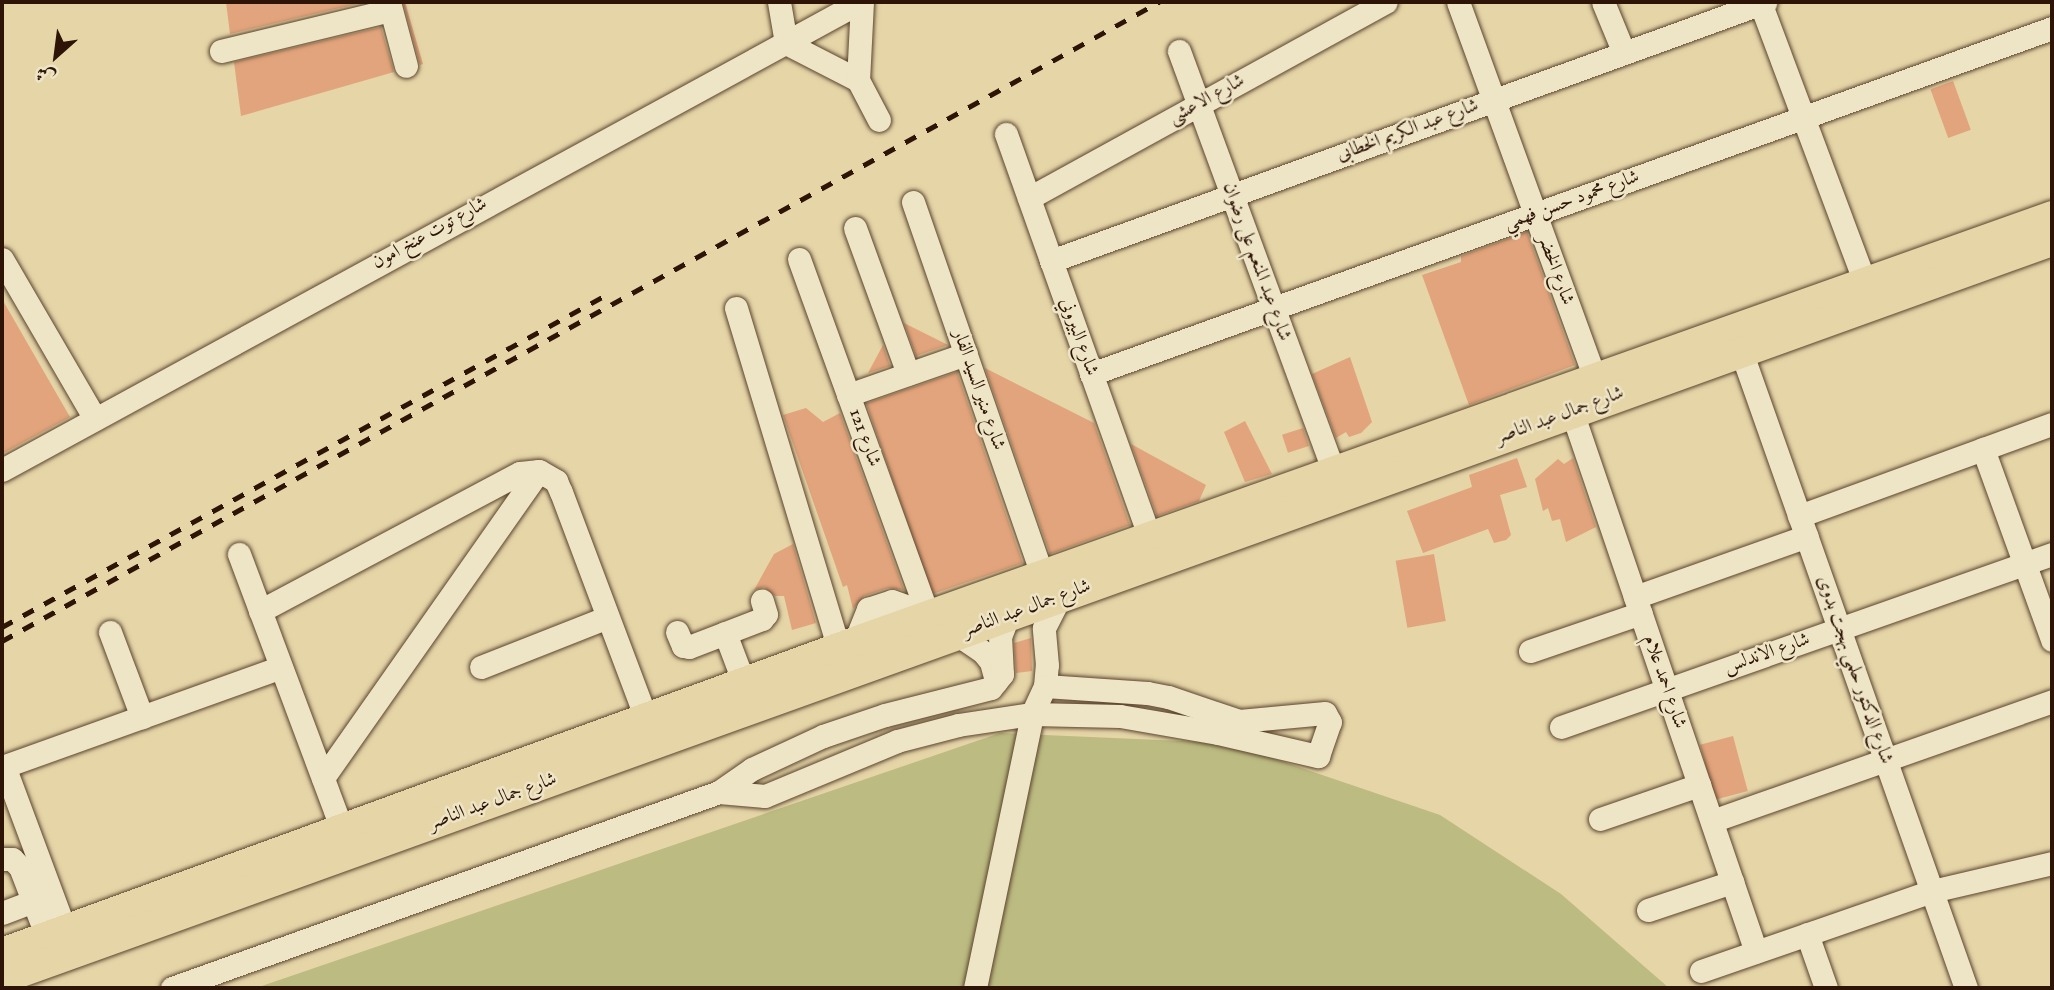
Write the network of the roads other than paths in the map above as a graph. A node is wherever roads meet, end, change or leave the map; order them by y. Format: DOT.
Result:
graph roads {
  1 [pos="779,2"];
  2 [pos="861,2"];
  3 [pos="1386,2"];
  4 [pos="1458,2"];
  5 [pos="1603,2"];
  6 [pos="1762,2"];
  7 [pos="390,6"];
  8 [pos="2052,28"];
  9 [pos="786,43"];
  10 [pos="221,51"];
  11 [pos="1179,51"];
  12 [pos="1624,53"];
  13 [pos="406,66"];
  14 [pos="858,80"];
  15 [pos="1493,100"];
  16 [pos="1199,105"];
  17 [pos="1803,118"];
  18 [pos="880,120"];
  19 [pos="1006,134"];
  20 [pos="1232,195"];
  21 [pos="1029,198"];
  22 [pos="913,202"];
  23 [pos="1535,214"];
  24 [pos="2052,216"];
  25 [pos="855,228"];
  26 [pos="2052,241"];
  27 [pos="2,259"];
  28 [pos="799,260"];
  29 [pos="1051,261"];
  30 [pos="1865,283"];
  31 [pos="736,308"];
  32 [pos="1274,308"];
  33 [pos="1741,351"];
  34 [pos="966,354"];
  35 [pos="908,374"];
  36 [pos="1091,374"];
  37 [pos="1595,379"];
  38 [pos="848,395"];
  39 [pos="1572,412"];
  40 [pos="95,419"];
  41 [pos="2052,424"];
  42 [pos="1983,449"];
  43 [pos="2,470"];
  44 [pos="543,472"];
  45 [pos="1334,473"];
  46 [pos="1803,526"];
  47 [pos="1150,539"];
  48 [pos="239,554"];
  49 [pos="2052,554"];
  50 [pos="2025,563"];
  51 [pos="1051,587"];
  52 [pos="762,601"];
  53 [pos="1004,605"];
  54 [pos="1638,605"];
  55 [pos="260,611"];
  56 [pos="608,617"];
  57 [pos="925,617"];
  58 [pos="1839,629"];
  59 [pos="110,632"];
  60 [pos="677,632"];
  61 [pos="725,633"];
  62 [pos="953,636"];
  63 [pos="2052,640"];
  64 [pos="851,644"];
  65 [pos="1530,651"];
  66 [pos="281,667"];
  67 [pos="481,667"];
  68 [pos="1046,675"];
  69 [pos="744,683"];
  70 [pos="997,684"];
  71 [pos="1667,690"];
  72 [pos="2052,701"];
  73 [pos="1032,714"];
  74 [pos="142,717"];
  75 [pos="1561,727"];
  76 [pos="650,731"];
  77 [pos="823,736"];
  78 [pos="1885,758"];
  79 [pos="838,765"];
  80 [pos="3,766"];
  81 [pos="323,778"];
  82 [pos="1699,785"];
  83 [pos="719,792"];
  84 [pos="1600,819"];
  85 [pos="1712,821"];
  86 [pos="342,829"];
  87 [pos="2,859"];
  88 [pos="2052,863"];
  89 [pos="1732,882"];
  90 [pos="1932,891"];
  91 [pos="33,901"];
  92 [pos="1648,910"];
  93 [pos="2,913"];
  94 [pos="56,933"];
  95 [pos="1807,934"];
  96 [pos="1756,952"];
  97 [pos="2,953"];
  98 [pos="1701,971"];
  99 [pos="2,979"];
  100 [pos="172,988"];
  101 [pos="975,988"];
  102 [pos="1826,988"];
  103 [pos="1966,988"];
  1 -- 9 [label="street"];
  2 -- 9 [label="street, شارع توت عنخ امون"];
  2 -- 14 [label="street"];
  3 -- 16 [label="street, شارع الاعشى"];
  4 -- 15 [label="street, شارع الخضر"];
  5 -- 12 [label="street"];
  6 -- 12 [label="street, شارع عبد الكريم الخطابى"];
  6 -- 17 [label="street"];
  7 -- 10 [label="street"];
  7 -- 13 [label="street"];
  8 -- 17 [label="street, شارع محمود حسن فهمي"];
  9 -- 14 [label="street"];
  9 -- 40 [label="street, شارع توت عنخ امون"];
  11 -- 16 [label="street, شارع عبد المنعم على رضوان"];
  12 -- 15 [label="street, شارع عبد الكريم الخطابى"];
  14 -- 18 [label="street"];
  15 -- 20 [label="street, شارع عبد الكريم الخطابى"];
  15 -- 23 [label="street, شارع الخضر"];
  16 -- 20 [label="street, شارع عبد المنعم على رضوان"];
  16 -- 21 [label="street, شارع الاعشى"];
  17 -- 23 [label="street, شارع محمود حسن فهمي"];
  17 -- 30 [label="street"];
  19 -- 21 [label="street, شارع البيروني"];
  20 -- 29 [label="street, شارع عبد الكريم الخطابى"];
  20 -- 32 [label="street, شارع عبد المنعم على رضوان"];
  21 -- 29 [label="street, شارع البيروني"];
  22 -- 34 [label="street, شارع منير السيد الفار"];
  23 -- 32 [label="street, شارع محمود حسن فهمي"];
  23 -- 37 [label="street, شارع الخضر"];
  24 -- 30 [label="main road, شارع جمال عبد الناصر"];
  25 -- 35 [label="street"];
  26 -- 33 [label="main road, شارع جمال عبد الناصر"];
  27 -- 40 [label="street"];
  28 -- 38 [label="street, شارع 121"];
  29 -- 36 [label="street, شارع البيروني"];
  30 -- 37 [label="main road, شارع جمال عبد الناصر"];
  31 -- 64 [label="street"];
  32 -- 36 [label="street, شارع محمود حسن فهمي"];
  32 -- 45 [label="street, شارع عبد المنعم على رضوان"];
  33 -- 39 [label="main road, شارع جمال عبد الناصر"];
  33 -- 46 [label="street, شارع الدكتور حلمي بهجت بدوى"];
  34 -- 35 [label="street"];
  34 -- 51 [label="street, شارع منير السيد الفار"];
  35 -- 38 [label="street"];
  36 -- 47 [label="street, شارع البيروني"];
  37 -- 45 [label="main road, شارع جمال عبد الناصر"];
  38 -- 57 [label="street, شارع 121"];
  39 -- 51 [label="main road, شارع جمال عبد الناصر"];
  39 -- 54 [label="street, شارع احمد علام"];
  40 -- 43 [label="street, شارع توت عنخ امون"];
  41 -- 42 [label="street"];
  42 -- 46 [label="street"];
  42 -- 50 [label="street"];
  44 -- 55 [label="street"];
  44 -- 56 [label="street"];
  44 -- 81 [label="street"];
  45 -- 47 [label="main road, شارع جمال عبد الناصر"];
  46 -- 54 [label="street"];
  46 -- 58 [label="street, شارع الدكتور حلمي بهجت بدوى"];
  47 -- 51 [label="main road, شارع جمال عبد الناصر"];
  48 -- 55 [label="street"];
  49 -- 50 [label="street, شارع الاندلس"];
  50 -- 58 [label="street, شارع الاندلس"];
  50 -- 63 [label="street"];
  51 -- 53 [label="main road, شارع جمال عبد الناصر"];
  51 -- 68 [label="street"];
  52 -- 61 [label="street"];
  53 -- 57 [label="main road, شارع جمال عبد الناصر"];
  53 -- 62 [label="main road, شارع جمال عبد الناصر"];
  53 -- 70 [label="street"];
  54 -- 65 [label="street"];
  54 -- 71 [label="street, شارع احمد علام"];
  55 -- 66 [label="street"];
  56 -- 67 [label="street"];
  56 -- 76 [label="street"];
  57 -- 64 [label="main road, شارع جمال عبد الناصر"];
  58 -- 71 [label="street, شارع الاندلس"];
  58 -- 78 [label="street, شارع الدكتور حلمي بهجت بدوى"];
  59 -- 74 [label="street"];
  60 -- 61 [label="street"];
  61 -- 69 [label="street"];
  62 -- 70 [label="street"];
  62 -- 76 [label="main road, شارع جمال عبد الناصر"];
  64 -- 69 [label="main road, شارع جمال عبد الناصر"];
  66 -- 74 [label="street"];
  66 -- 81 [label="street"];
  68 -- 73 [label="street"];
  68 -- 73 [label="street"];
  69 -- 76 [label="main road, شارع جمال عبد الناصر"];
  70 -- 77 [label="street"];
  71 -- 75 [label="street, شارع الاندلس"];
  71 -- 82 [label="street, شارع احمد علام"];
  72 -- 78 [label="street"];
  73 -- 79 [label="street"];
  73 -- 101 [label="street"];
  74 -- 80 [label="street"];
  76 -- 86 [label="main road, شارع جمال عبد الناصر"];
  76 -- 99 [label="main road, شارع جمال عبد الناصر"];
  77 -- 79 [label="street"];
  77 -- 83 [label="street"];
  78 -- 85 [label="street"];
  78 -- 90 [label="street, شارع الدكتور حلمي بهجت بدوى"];
  79 -- 83 [label="street"];
  80 -- 94 [label="street"];
  81 -- 86 [label="street"];
  82 -- 84 [label="street"];
  82 -- 85 [label="street, شارع احمد علام"];
  83 -- 100 [label="street"];
  85 -- 89 [label="street, شارع احمد علام"];
  86 -- 94 [label="main road, شارع جمال عبد الناصر"];
  87 -- 91 [label="street"];
  88 -- 90 [label="street"];
  89 -- 92 [label="street"];
  89 -- 96 [label="street, شارع احمد علام"];
  90 -- 95 [label="street"];
  90 -- 103 [label="street, شارع الدكتور حلمي بهجت بدوى"];
  91 -- 93 [label="street"];
  91 -- 94 [label="street"];
  94 -- 97 [label="main road, شارع جمال عبد الناصر"];
  95 -- 96 [label="street"];
  95 -- 102 [label="street"];
  96 -- 98 [label="street"];
}
